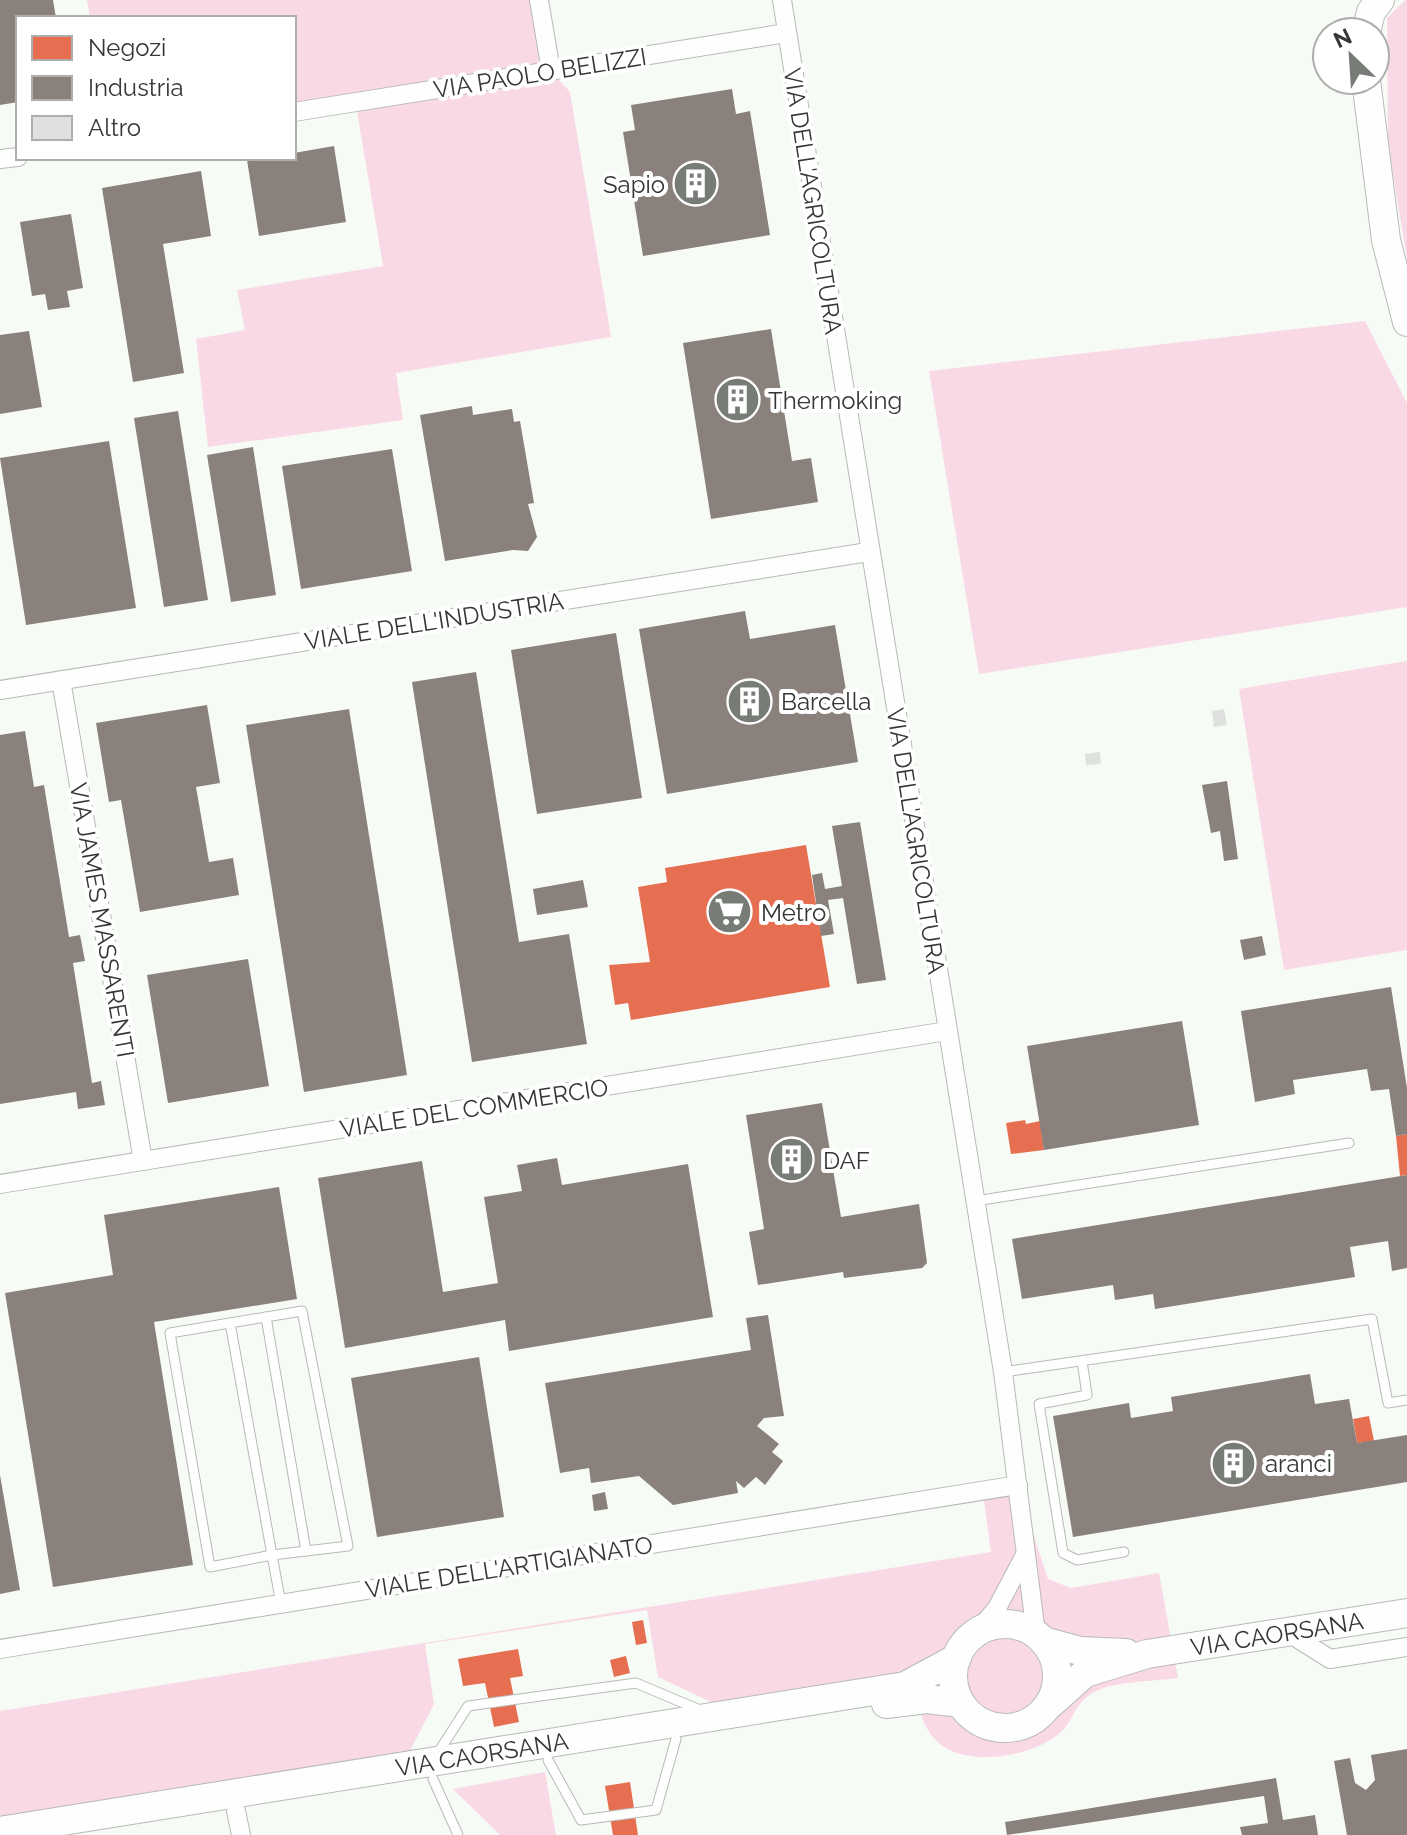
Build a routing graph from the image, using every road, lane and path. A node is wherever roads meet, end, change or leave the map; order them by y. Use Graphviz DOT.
graph roads {
  1 [pos="539,0"];
  2 [pos="782,0"];
  3 [pos="786,33"];
  4 [pos="551,71"];
  5 [pos="1368,96"];
  6 [pos="296,112"];
  7 [pos="1407,322"];
  8 [pos="868,552"];
  9 [pos="61,680"];
  10 [pos="0,690"];
  11 [pos="947,1031"];
  12 [pos="1349,1143"];
  13 [pos="143,1161"];
  14 [pos="0,1184"];
  15 [pos="975,1201"];
  16 [pos="266,1317"];
  17 [pos="230,1323"];
  18 [pos="1082,1361"];
  19 [pos="1003,1372"];
  20 [pos="1407,1400"];
  21 [pos="1018,1485"];
  22 [pos="306,1551"];
  23 [pos="1124,1552"];
  24 [pos="1025,1554"];
  25 [pos="272,1555"];
  26 [pos="281,1604"];
  27 [pos="1407,1613"];
  28 [pos="1287,1632"];
  29 [pos="976,1633"];
  30 [pos="1039,1637"];
  31 [pos="1407,1647"];
  32 [pos="0,1649"];
  33 [pos="1147,1654"];
  34 [pos="957,1658"];
  35 [pos="960,1703"];
  36 [pos="1048,1706"];
  37 [pos="714,1716"];
  38 [pos="676,1739"];
  39 [pos="548,1760"];
  40 [pos="433,1770"];
  41 [pos="239,1823"];
  42 [pos="0,1831"];
  43 [pos="80,1835"];
  44 [pos="458,1835"];
  1 -- 4 [label="street"];
  2 -- 3 [label="street, VIA DELL'AGRICOLTURA"];
  3 -- 4 [label="street, VIA PAOLO BELIZZI"];
  3 -- 8 [label="street, VIA DELL'AGRICOLTURA"];
  4 -- 6 [label="street, VIA PAOLO BELIZZI"];
  5 -- 7 [label="main road"];
  8 -- 9 [label="street, VIALE DELL'INDUSTRIA"];
  8 -- 11 [label="street, VIA DELL'AGRICOLTURA"];
  9 -- 10 [label="street, VIALE DELL'INDUSTRIA"];
  9 -- 13 [label="street, VIA JAMES MASSARENTI"];
  11 -- 13 [label="street, VIALE DEL COMMERCIO"];
  11 -- 15 [label="street, VIA DELL'AGRICOLTURA"];
  12 -- 15 [label="lane"];
  13 -- 14 [label="street, VIALE DEL COMMERCIO"];
  15 -- 19 [label="street, VIA DELL'AGRICOLTURA"];
  16 -- 17 [label="lane"];
  16 -- 22 [label="lane"];
  16 -- 22 [label="lane"];
  17 -- 25 [label="lane"];
  17 -- 25 [label="lane"];
  18 -- 19 [label="lane"];
  18 -- 20 [label="lane"];
  18 -- 23 [label="lane"];
  19 -- 21 [label="street, VIA DELL'AGRICOLTURA"];
  21 -- 24 [label="street, VIA DELL'AGRICOLTURA"];
  21 -- 26 [label="street, VIALE DELL'ARTIGIANATO"];
  22 -- 25 [label="lane"];
  24 -- 29 [label="street"];
  24 -- 30 [label="street, VIA DELL'AGRICOLTURA"];
  25 -- 26 [label="lane"];
  26 -- 32 [label="street, VIALE DELL'ARTIGIANATO"];
  27 -- 28 [label="main road, VIA CAORSANA"];
  28 -- 31 [label="street"];
  28 -- 33 [label="main road, VIA CAORSANA"];
  29 -- 30 [label="main road"];
  29 -- 34 [label="main road"];
  30 -- 33 [label="main road"];
  30 -- 36 [label="main road"];
  33 -- 36 [label="main road"];
  34 -- 35 [label="main road"];
  34 -- 37 [label="main road, VIA CAORSANA"];
  35 -- 36 [label="main road"];
  35 -- 38 [label="main road, VIA CAORSANA"];
  37 -- 40 [label="main road, VIA CAORSANA"];
  37 -- 40 [label="lane"];
  38 -- 39 [label="main road, VIA CAORSANA"];
  38 -- 39 [label="lane"];
  39 -- 40 [label="main road, VIA CAORSANA"];
  40 -- 41 [label="main road, VIA CAORSANA"];
  40 -- 42 [label="main road, VIA CAORSANA"];
  40 -- 44 [label="lane"];
  41 -- 43 [label="main road, VIA CAORSANA"];
}
